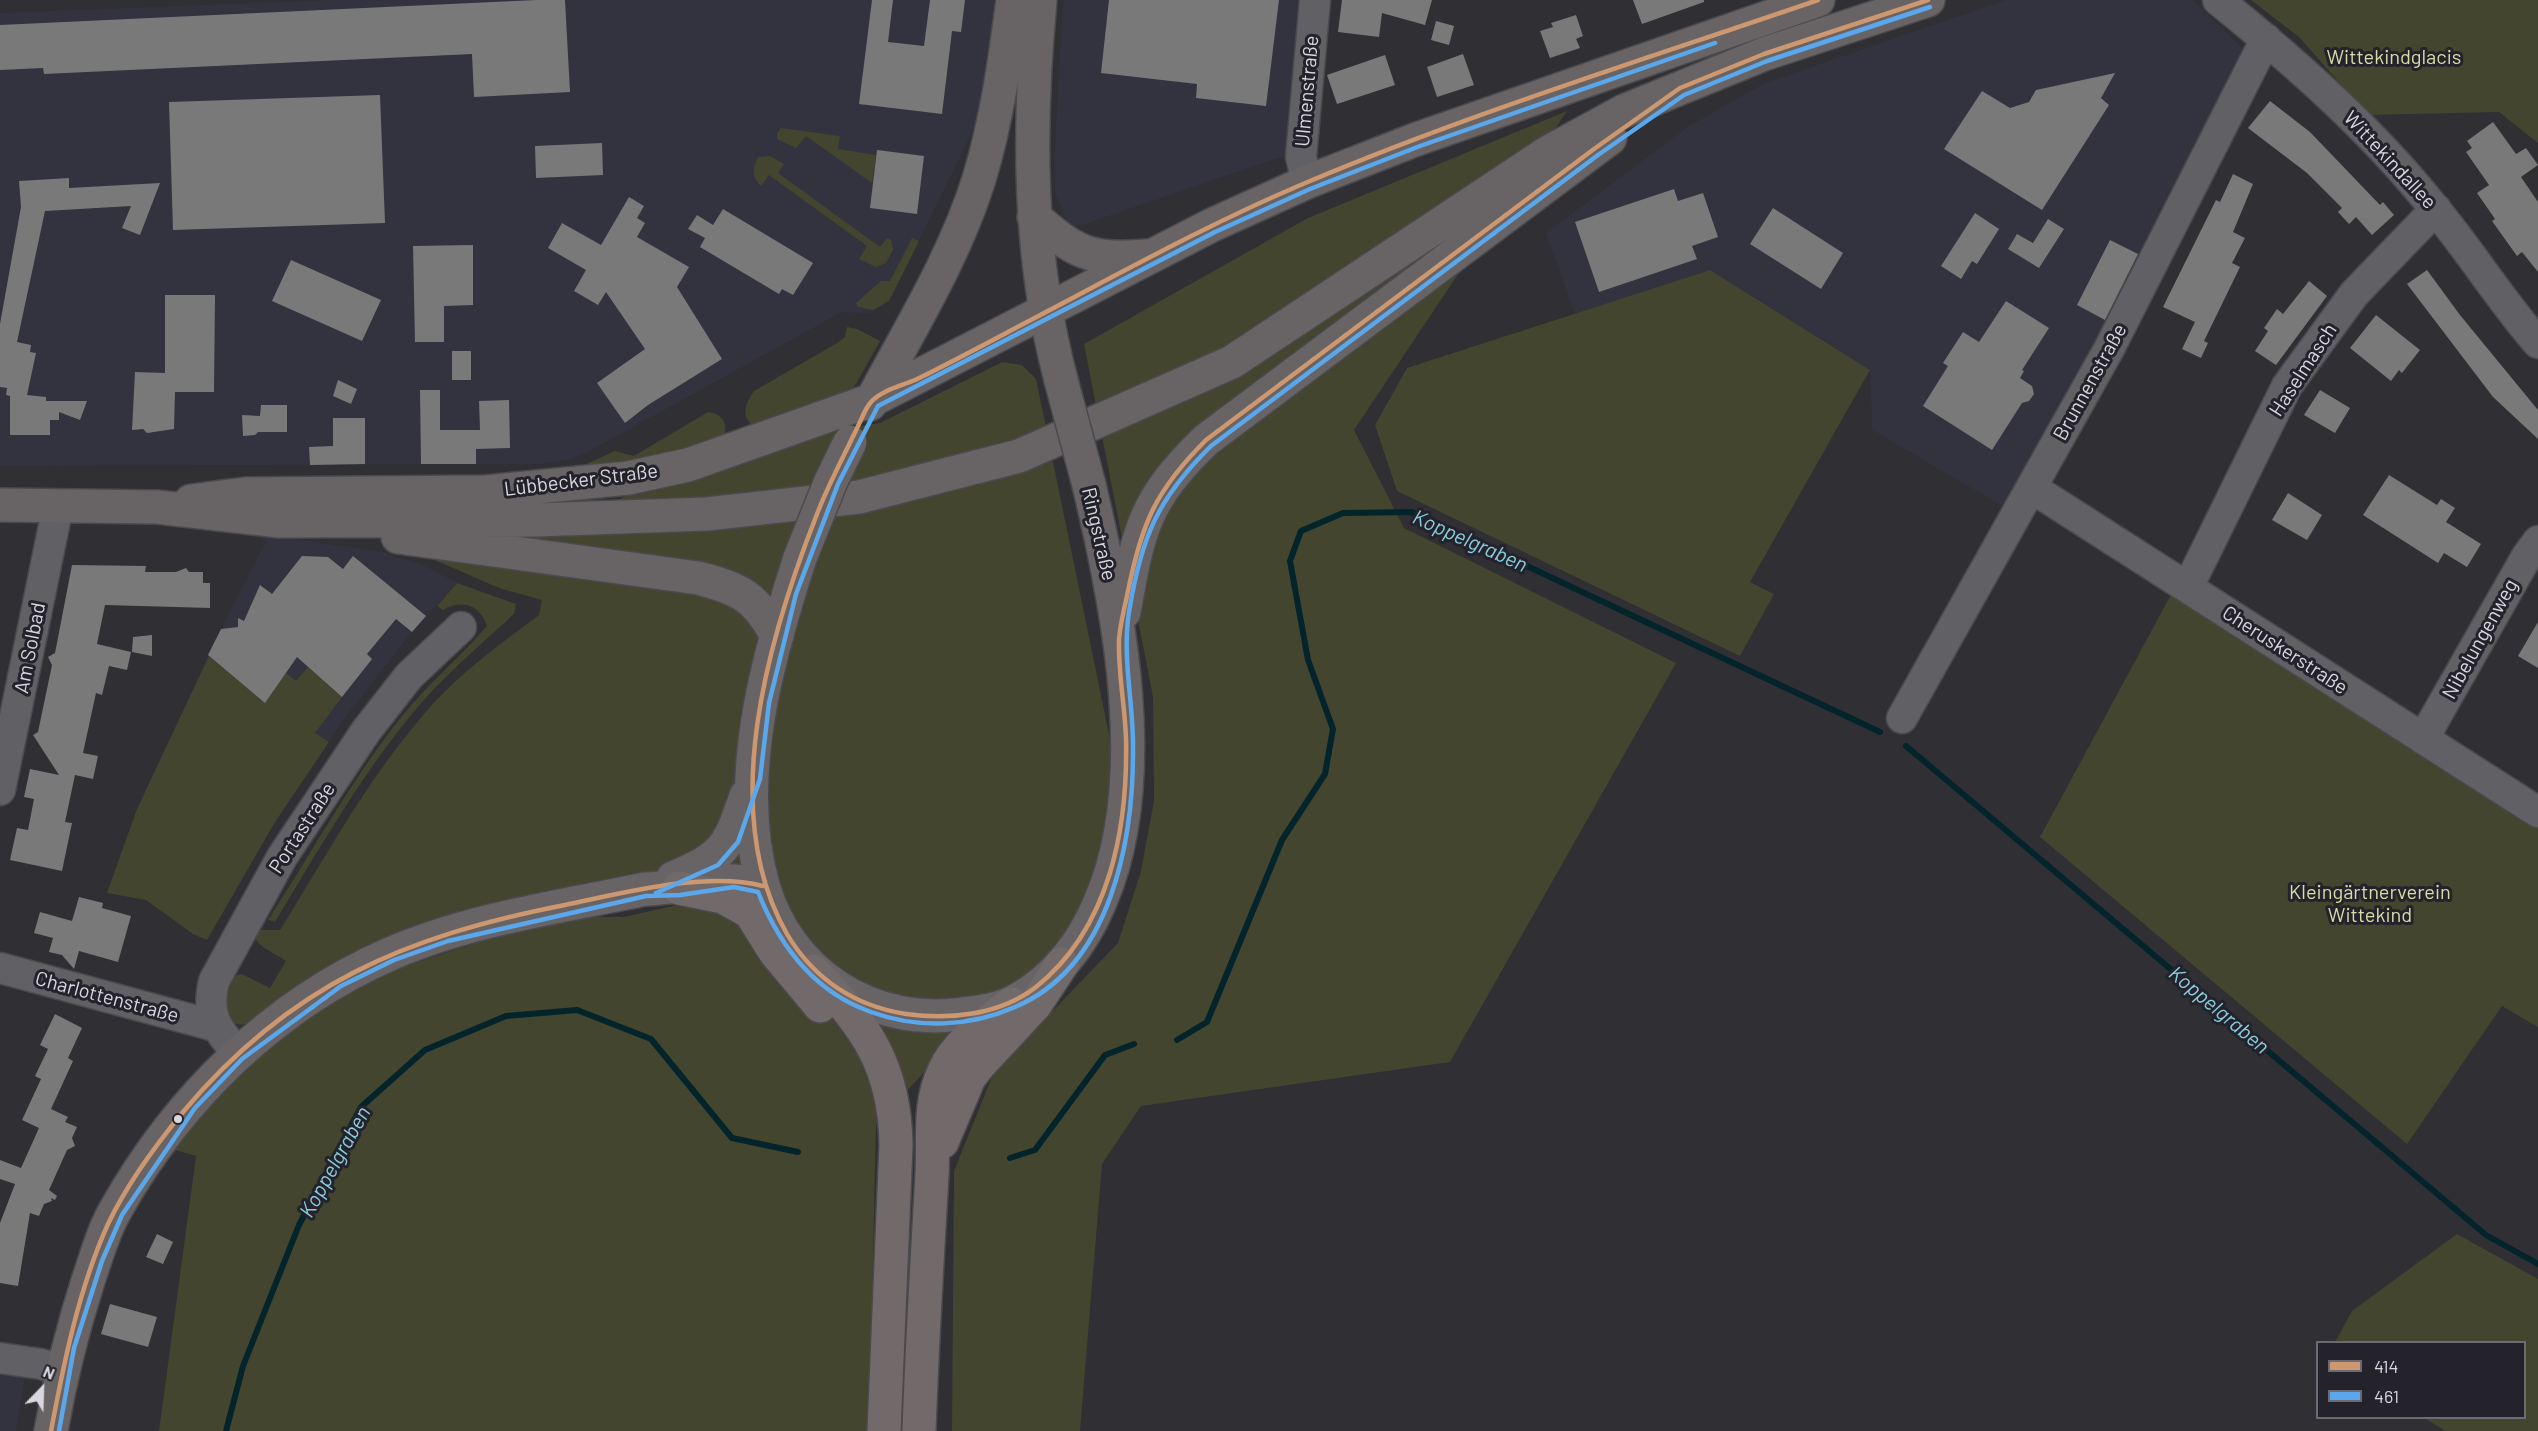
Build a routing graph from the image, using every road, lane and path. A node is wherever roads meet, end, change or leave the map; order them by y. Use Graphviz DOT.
graph roads {
  1 [pos="1012,0"];
  2 [pos="1040,0"];
  3 [pos="1315,0"];
  4 [pos="1818,0"];
  5 [pos="1928,0"];
  6 [pos="2218,0"];
  7 [pos="2266,39"];
  8 [pos="1680,88"];
  9 [pos="1307,182"];
  10 [pos="2436,209"];
  11 [pos="1034,217"];
  12 [pos="1151,256"];
  13 [pos="1046,312"];
  14 [pos="2538,343"];
  15 [pos="872,400"];
  16 [pos="2032,488"];
  17 [pos="0,505"];
  18 [pos="58,506"];
  19 [pos="157,507"];
  20 [pos="280,521"];
  21 [pos="2538,541"];
  22 [pos="2188,587"];
  23 [pos="461,627"];
  24 [pos="1120,649"];
  25 [pos="773,650"];
  26 [pos="1902,718"];
  27 [pos="2423,739"];
  28 [pos="753,777"];
  29 [pos="0,790"];
  30 [pos="2538,812"];
  31 [pos="763,886"];
  32 [pos="679,888"];
  33 [pos="645,889"];
  34 [pos="1062,964"];
  35 [pos="0,968"];
  36 [pos="813,971"];
  37 [pos="1011,1004"];
  38 [pos="215,1026"];
  39 [pos="237,1053"];
  40 [pos="891,1090"];
  41 [pos="932,1172"];
  42 [pos="0,1358"];
  43 [pos="61,1370"];
  44 [pos="51,1431"];
  45 [pos="884,1431"];
  46 [pos="919,1431"];
  1 -- 15 [label="main road"];
  2 -- 11 [label="main road, Ringstraße"];
  3 -- 9 [label="street, Ulmenstraße"];
  4 -- 9 [label="main road"];
  5 -- 8 [label="main road"];
  6 -- 7 [label="street, Wittekindallee"];
  7 -- 10 [label="street, Wittekindallee"];
  7 -- 16 [label="street, Brunnenstraße"];
  8 -- 20 [label="main road"];
  8 -- 24 [label="main road"];
  9 -- 12 [label="main road"];
  10 -- 14 [label="street, Wittekindallee"];
  10 -- 22 [label="street, Haselmasch"];
  11 -- 12 [label="main road"];
  11 -- 13 [label="main road, Ringstraße"];
  12 -- 13 [label="main road"];
  13 -- 15 [label="main road, Lübbecker Straße"];
  13 -- 24 [label="main road, Ringstraße, bridge"];
  15 -- 19 [label="main road, Lübbecker Straße"];
  15 -- 25 [label="main road, bridge"];
  16 -- 22 [label="street, Cheruskerstraße"];
  16 -- 26 [label="street, Brunnenstraße"];
  17 -- 18 [label="main road, Lübbecker Straße"];
  18 -- 19 [label="main road, Lübbecker Straße"];
  18 -- 29 [label="street, Am Solbad"];
  19 -- 20 [label="main road, Lübbecker Straße"];
  20 -- 25 [label="main road"];
  21 -- 27 [label="street, Nibelungenweg"];
  22 -- 27 [label="street, Cheruskerstraße"];
  23 -- 38 [label="street, Portastraße"];
  24 -- 34 [label="main road, Ringstraße"];
  25 -- 28 [label="main road"];
  27 -- 30 [label="street, Cheruskerstraße"];
  28 -- 31 [label="main road"];
  28 -- 33 [label="main road"];
  31 -- 32 [label="main road"];
  31 -- 36 [label="main road"];
  32 -- 33 [label="main road"];
  32 -- 40 [label="highway"];
  33 -- 39 [label="main road"];
  34 -- 37 [label="main road, Ringstraße"];
  34 -- 41 [label="highway"];
  35 -- 38 [label="street, Charlottenstraße"];
  36 -- 37 [label="main road, Ringstraße"];
  36 -- 40 [label="highway"];
  37 -- 41 [label="highway"];
  38 -- 39 [label="street, Portastraße"];
  39 -- 43 [label="main road"];
  40 -- 45 [label="highway"];
  41 -- 46 [label="highway"];
  42 -- 43 [label="street"];
  43 -- 44 [label="main road"];
}
